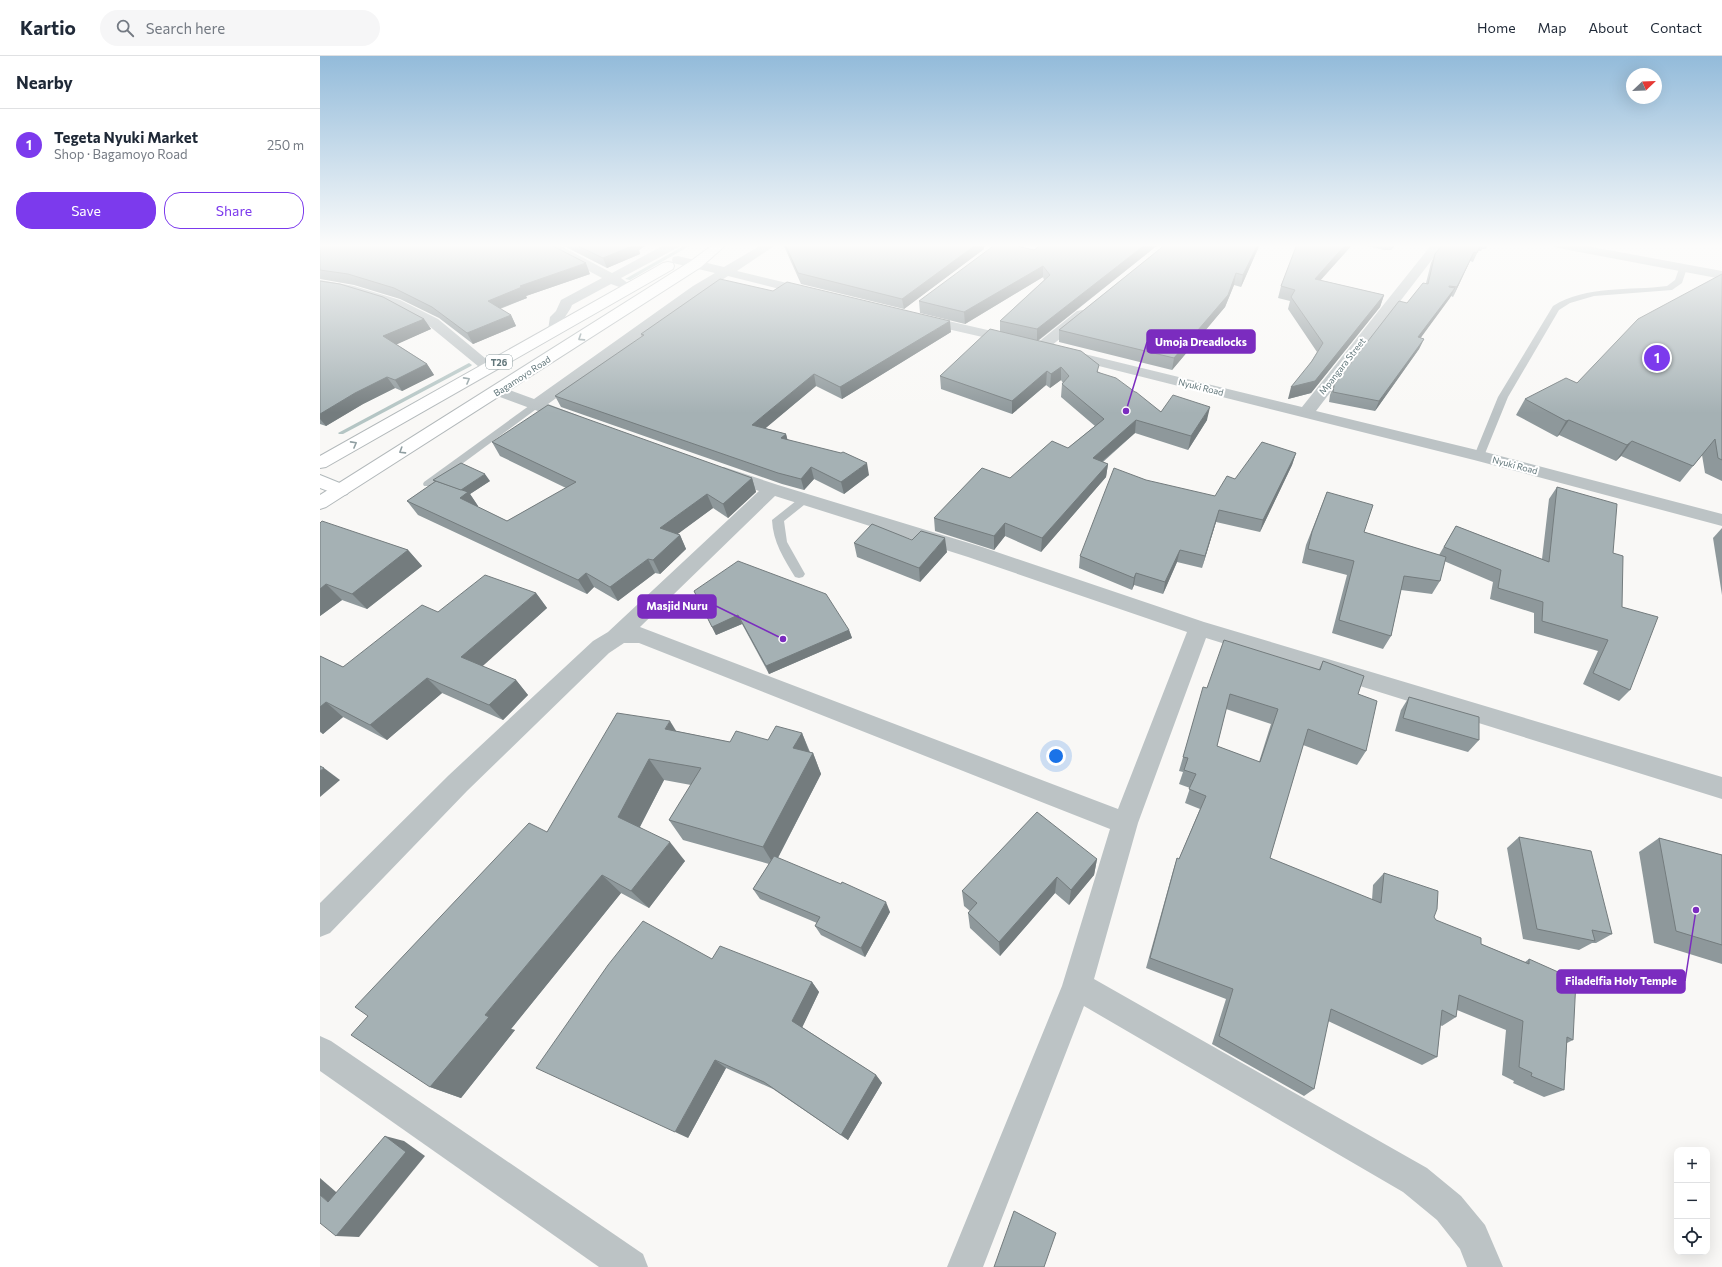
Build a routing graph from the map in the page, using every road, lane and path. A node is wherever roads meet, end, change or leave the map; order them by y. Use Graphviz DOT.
graph roads {
  1 [pos="387,301"];
  2 [pos="571,301"];
  3 [pos="607,301"];
  4 [pos="639,301"];
  5 [pos="683,301"];
  6 [pos="1394,301"];
  7 [pos="1569,301"];
  8 [pos="1090,308"];
  9 [pos="913,311"];
  10 [pos="555,330"];
  11 [pos="1041,347"];
  12 [pos="489,368"];
  13 [pos="498,391"];
  14 [pos="536,405"];
  15 [pos="1306,413"];
  16 [pos="587,424"];
  17 [pos="1479,456"];
  18 [pos="320,463"];
  19 [pos="705,465"];
  20 [pos="320,481"];
  21 [pos="428,484"];
  22 [pos="772,489"];
  23 [pos="341,490"];
  24 [pos="805,499"];
  25 [pos="320,503"];
  26 [pos="1722,520"];
  27 [pos="799,574"];
  28 [pos="1199,628"];
  29 [pos="616,637"];
  30 [pos="1722,788"];
  31 [pos="1125,823"];
  32 [pos="320,923"];
  33 [pos="1077,986"];
  34 [pos="320,1052"];
  35 [pos="630,1267"];
  36 [pos="964,1267"];
  37 [pos="1485,1267"];
  1 -- 12 [label="street"];
  2 -- 10 [label="street"];
  3 -- 10 [label="main road, T26"];
  4 -- 13 [label="main road, Bagamoyo Road / T26, one-way"];
  5 -- 14 [label="street"];
  6 -- 15 [label="street, Mpangara Street"];
  7 -- 17 [label="lane"];
  8 -- 11 [label="street"];
  9 -- 11 [label="street, Nyuki Road"];
  10 -- 12 [label="main road, T26"];
  11 -- 15 [label="street, Nyuki Road"];
  18 -- 12 [label="main road, T26, one-way"];
  13 -- 14 [label="street"];
  13 -- 23 [label="main road, Bagamoyo Road / T26, one-way"];
  14 -- 16 [label="street"];
  14 -- 21 [label="lane"];
  15 -- 17 [label="street, Nyuki Road"];
  17 -- 26 [label="street, Nyuki Road"];
  19 -- 22 [label="street"];
  20 -- 23 [label="main road"];
  22 -- 24 [label="street"];
  22 -- 29 [label="street"];
  23 -- 25 [label="main road, Bagamoyo Road / T26"];
  24 -- 27 [label="lane"];
  24 -- 28 [label="street"];
  28 -- 30 [label="street"];
  28 -- 31 [label="street"];
  29 -- 31 [label="street"];
  29 -- 32 [label="street"];
  31 -- 33 [label="street"];
  33 -- 36 [label="street"];
  33 -- 37 [label="street"];
  34 -- 35 [label="street"];
}
